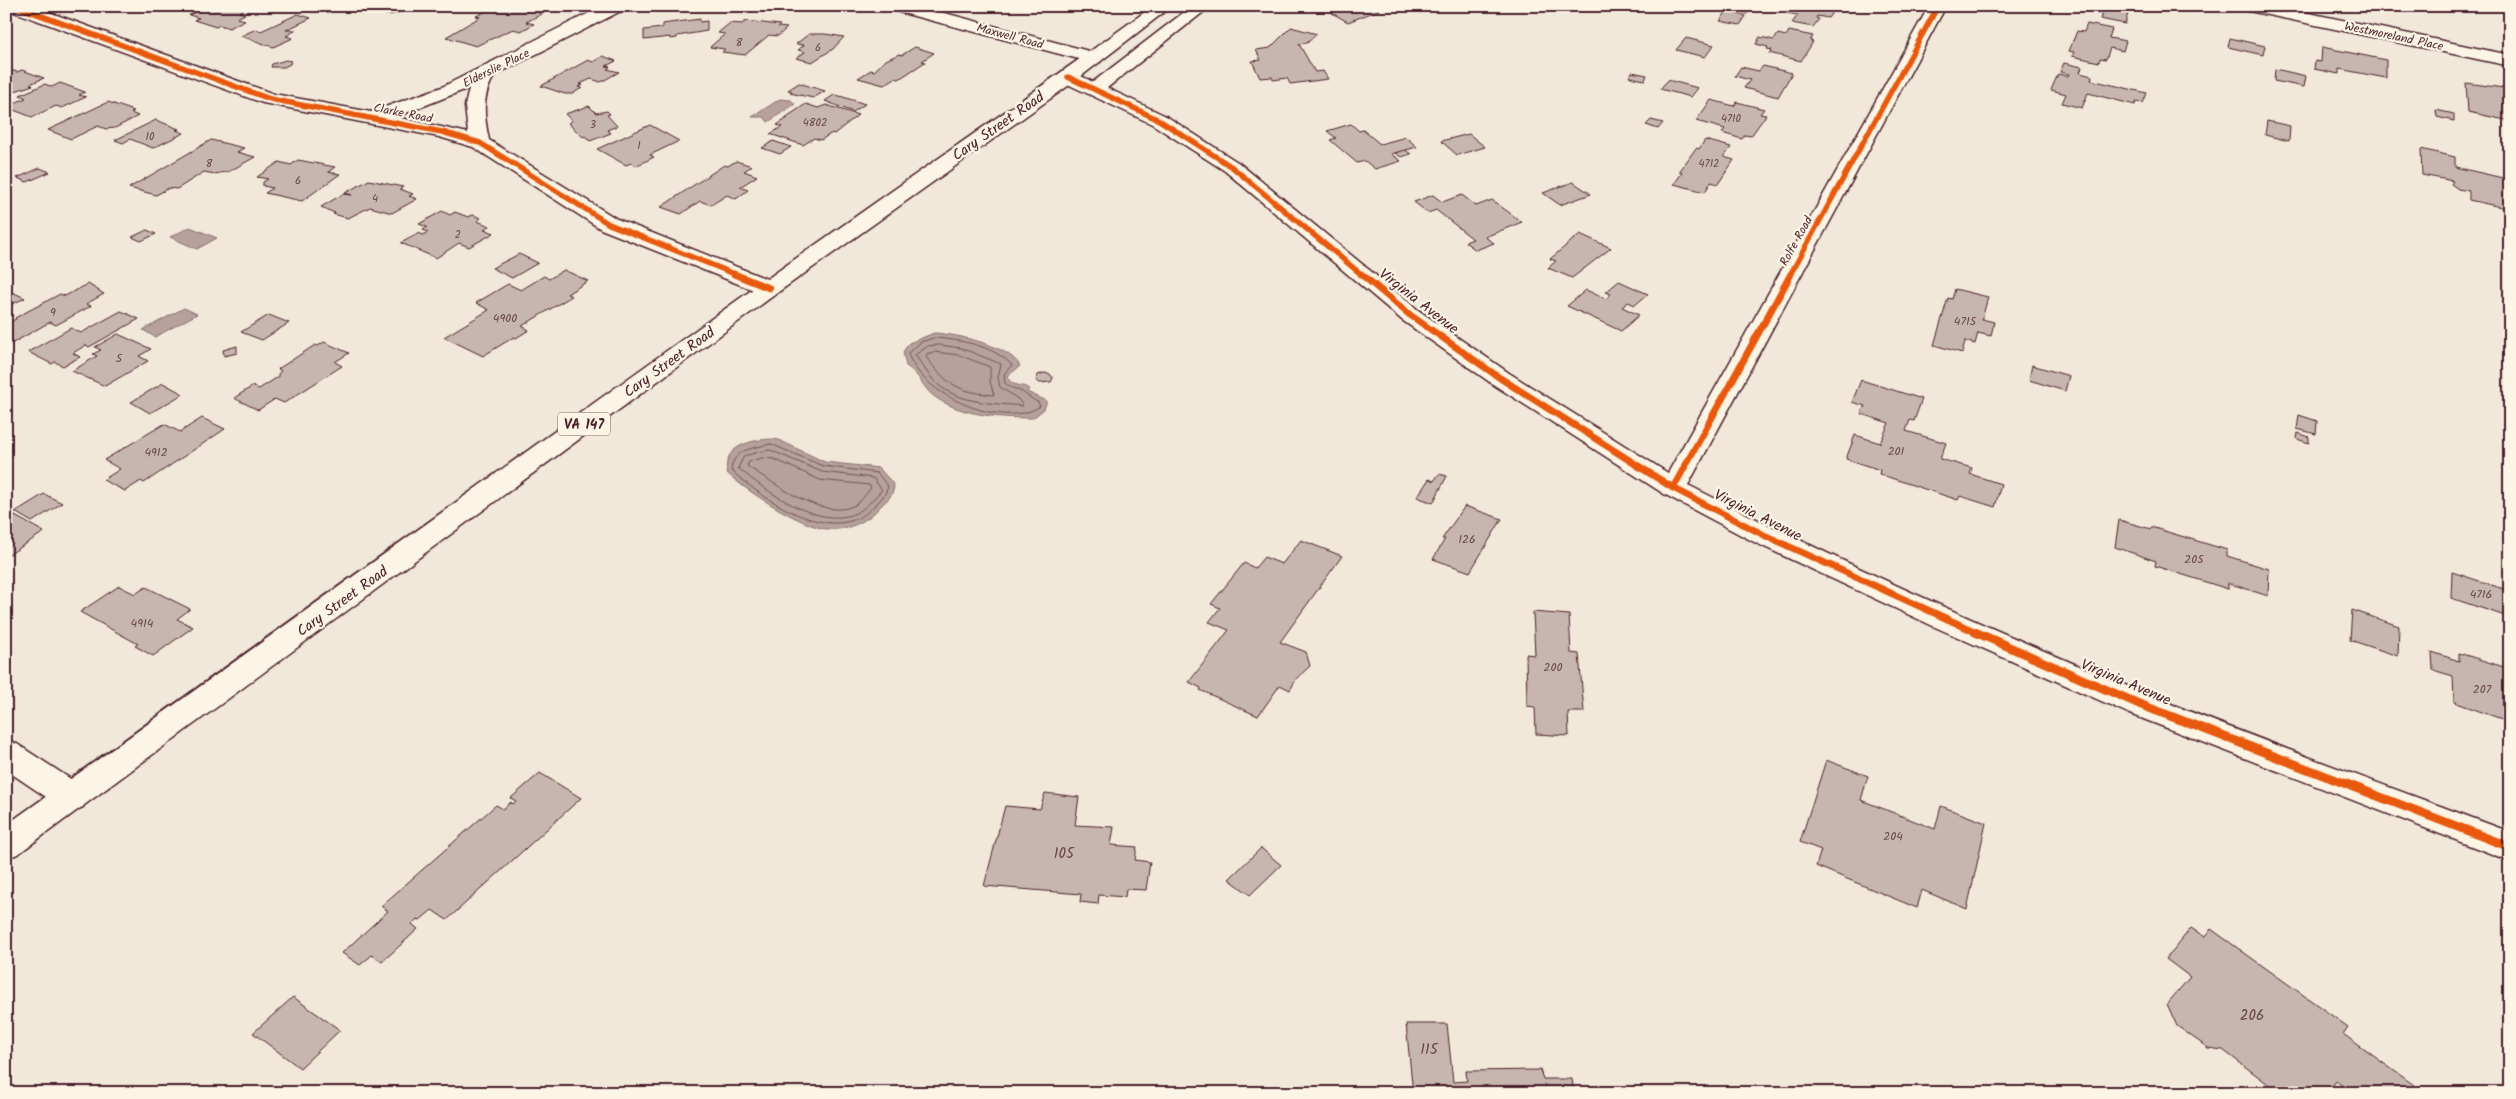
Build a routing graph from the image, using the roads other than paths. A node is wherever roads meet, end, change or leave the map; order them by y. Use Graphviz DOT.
graph roads {
  1 [pos="15,6"];
  2 [pos="617,6"];
  3 [pos="897,6"];
  4 [pos="1164,6"];
  5 [pos="1203,6"];
  6 [pos="1938,6"];
  7 [pos="2249,6"];
  8 [pos="2312,6"];
  9 [pos="2510,46"];
  10 [pos="1094,58"];
  11 [pos="2510,60"];
  12 [pos="488,72"];
  13 [pos="1068,77"];
  14 [pos="1095,89"];
  15 [pos="370,118"];
  16 [pos="480,143"];
  17 [pos="769,288"];
  18 [pos="1673,488"];
  19 [pos="6,753"];
  20 [pos="72,797"];
  21 [pos="6,844"];
  22 [pos="2510,848"];
  1 -- 15 [label="street, Clarke Road"];
  2 -- 12 [label="street, Elderslie Place"];
  3 -- 10 [label="street, Maxwell Road"];
  4 -- 10 [label="street, Cary Street Road / VA 147"];
  5 -- 14 [label="street"];
  6 -- 18 [label="street, Rolfe Road"];
  7 -- 11 [label="street, Westmoreland Place"];
  8 -- 9 [label="street"];
  10 -- 13 [label="street, Cary Street Road / VA 147"];
  12 -- 15 [label="street, Elderslie Place"];
  12 -- 16 [label="street"];
  13 -- 14 [label="street, Virginia Avenue"];
  13 -- 17 [label="street, Cary Street Road / VA 147"];
  14 -- 18 [label="street, Virginia Avenue"];
  15 -- 16 [label="street, Clarke Road"];
  16 -- 17 [label="street, Clarke Road"];
  17 -- 20 [label="street, Cary Street Road / VA 147"];
  18 -- 22 [label="street, Virginia Avenue"];
  19 -- 20 [label="street"];
  20 -- 21 [label="street, Cary Street Road / VA 147"];
}
